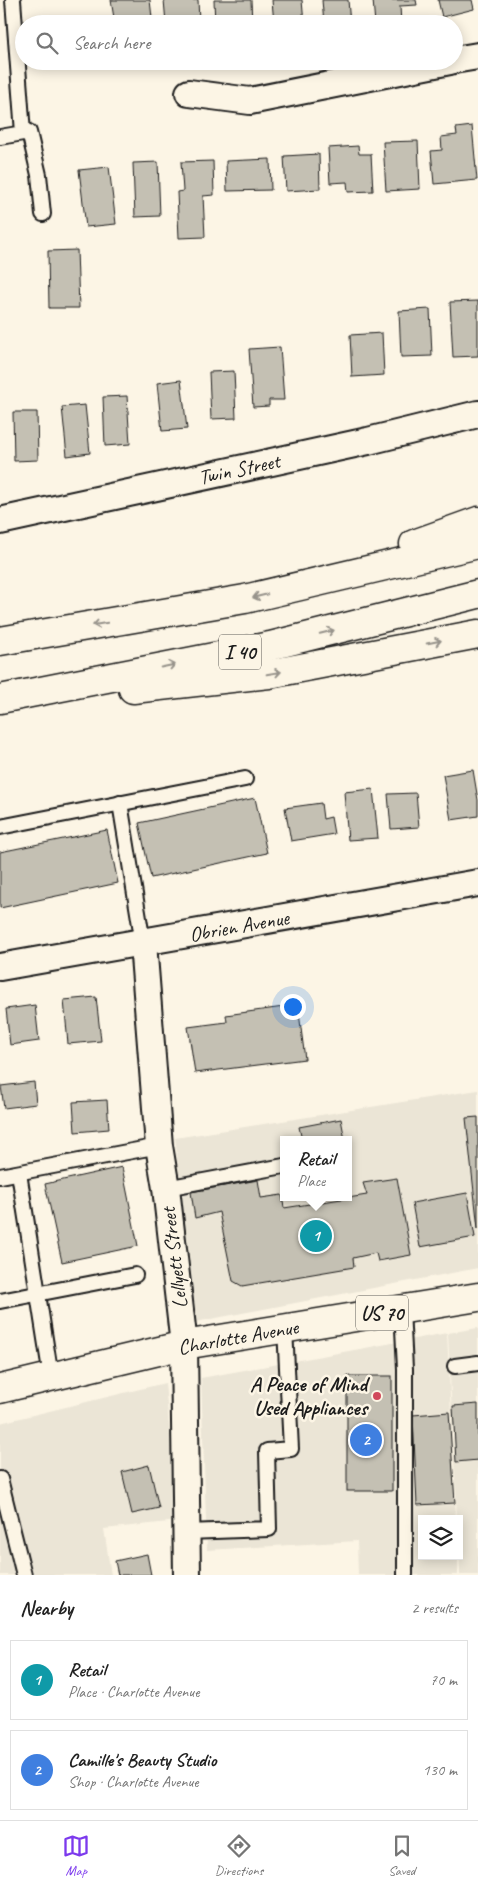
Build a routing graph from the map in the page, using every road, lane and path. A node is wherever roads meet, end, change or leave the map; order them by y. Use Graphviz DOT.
graph roads {
  1 [pos="13,0"];
  2 [pos="15,27"];
  3 [pos="478,56"];
  4 [pos="463,58"];
  5 [pos="18,70"];
  6 [pos="405,70"];
  7 [pos="189,93"];
  8 [pos="23,133"];
  9 [pos="0,137"];
  10 [pos="43,214"];
  11 [pos="478,414"];
  12 [pos="0,521"];
  13 [pos="478,521"];
  14 [pos="478,544"];
  15 [pos="298,587"];
  16 [pos="478,594"];
  17 [pos="478,634"];
  18 [pos="0,641"];
  19 [pos="0,699"];
  20 [pos="0,704"];
  21 [pos="245,779"];
  22 [pos="120,803"];
  23 [pos="0,827"];
  24 [pos="478,883"];
  25 [pos="144,943"];
  26 [pos="0,967"];
  27 [pos="159,1146"];
  28 [pos="280,1167"];
  29 [pos="19,1173"];
  30 [pos="0,1176"];
  31 [pos="166,1188"];
  32 [pos="135,1275"];
  33 [pos="38,1293"];
  34 [pos="478,1297"];
  35 [pos="0,1300"];
  36 [pos="402,1310"];
  37 [pos="285,1328"];
  38 [pos="184,1344"];
  39 [pos="478,1363"];
  40 [pos="454,1366"];
  41 [pos="51,1377"];
  42 [pos="0,1389"];
  43 [pos="0,1479"];
  44 [pos="187,1532"];
  45 [pos="24,1575"];
  46 [pos="187,1575"];
  47 [pos="405,1575"];
  1 -- 2 [label="lane"];
  3 -- 4 [label="street"];
  5 -- 8 [label="lane"];
  6 -- 7 [label="street"];
  8 -- 9 [label="lane"];
  8 -- 10 [label="lane"];
  11 -- 12 [label="street, Twin Street"];
  13 -- 15 [label="main road"];
  14 -- 15 [label="main road, I 40"];
  15 -- 18 [label="main road, I 40, one-way"];
  19 -- 16 [label="main road, I 40, one-way"];
  20 -- 17 [label="main road, one-way"];
  21 -- 22 [label="lane"];
  22 -- 23 [label="lane"];
  22 -- 25 [label="lane"];
  24 -- 25 [label="street, Obrien Avenue"];
  25 -- 26 [label="street, Obrien Avenue"];
  25 -- 27 [label="street, Lellyett Street"];
  27 -- 29 [label="lane"];
  27 -- 31 [label="street, Lellyett Street"];
  28 -- 31 [label="lane"];
  29 -- 30 [label="lane"];
  29 -- 33 [label="lane"];
  31 -- 38 [label="street, Lellyett Street"];
  32 -- 33 [label="lane"];
  33 -- 35 [label="lane"];
  33 -- 41 [label="lane"];
  34 -- 36 [label="main road, Charlotte Avenue / US 70"];
  36 -- 37 [label="main road, Charlotte Avenue / US 70"];
  36 -- 47 [label="lane"];
  37 -- 38 [label="main road, Charlotte Avenue / US 70"];
  37 -- 44 [label="lane"];
  38 -- 41 [label="main road, Charlotte Avenue / US 70"];
  38 -- 44 [label="street, Lellyett Street"];
  39 -- 40 [label="lane"];
  41 -- 42 [label="main road, Charlotte Avenue / US 70"];
  43 -- 45 [label="lane"];
  44 -- 46 [label="street, Lellyett Street"];
}
